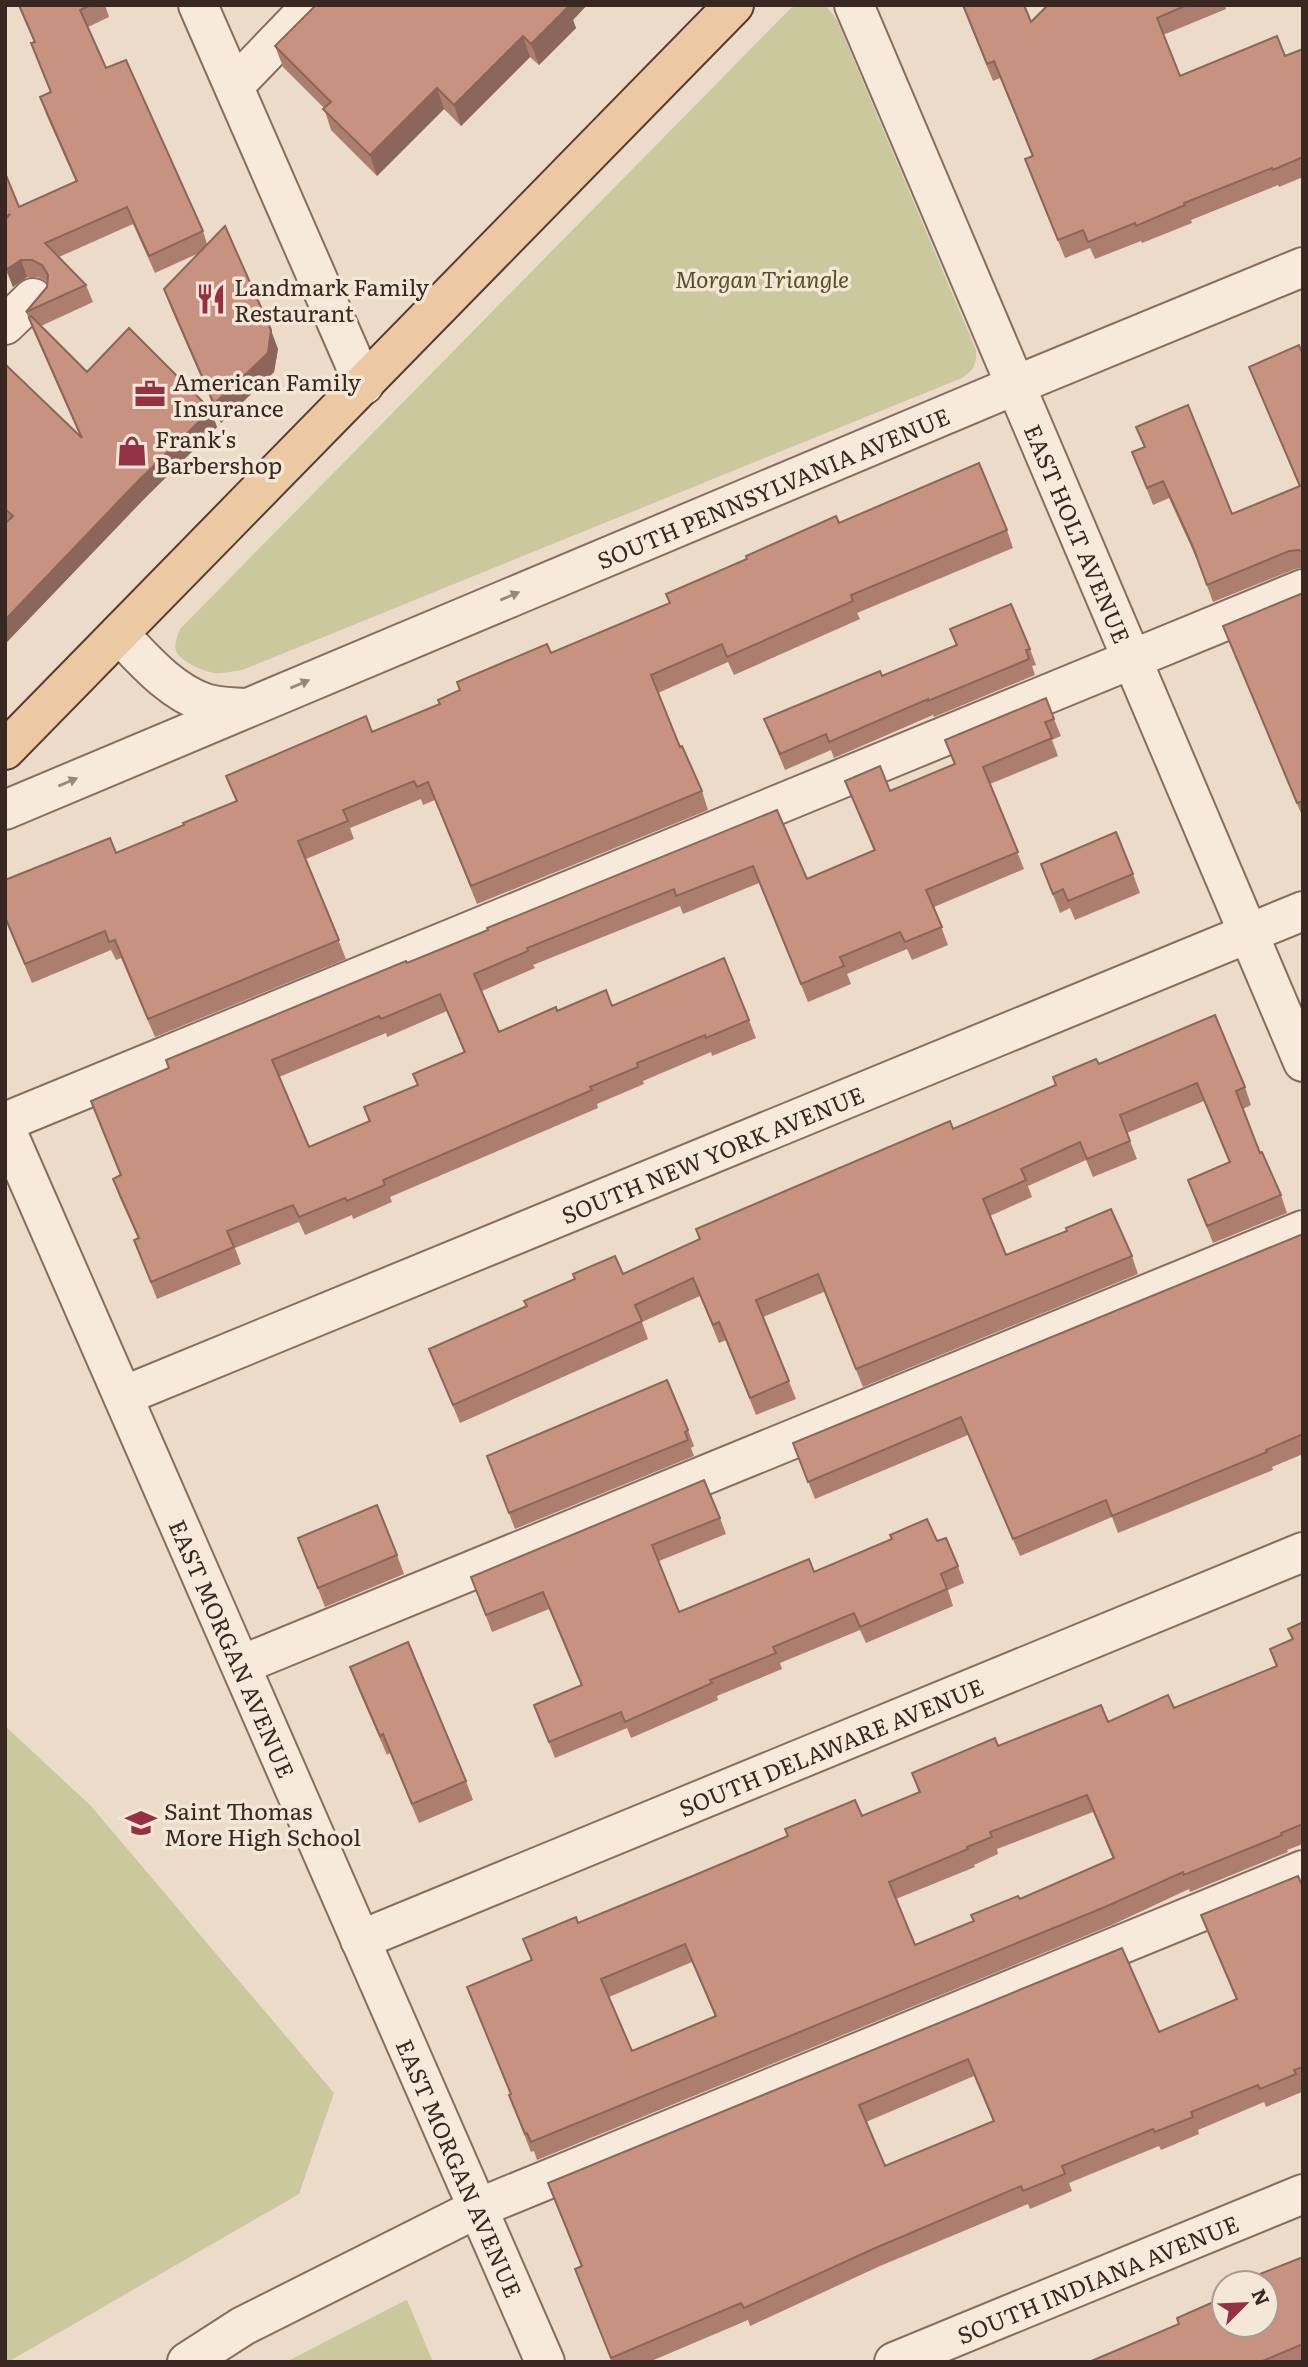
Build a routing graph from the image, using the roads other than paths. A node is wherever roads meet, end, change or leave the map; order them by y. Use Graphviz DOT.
graph roads {
  1 [pos="198,5"];
  2 [pos="312,5"];
  3 [pos="734,5"];
  4 [pos="854,5"];
  5 [pos="234,86"];
  6 [pos="1303,267"];
  7 [pos="33,298"];
  8 [pos="5,325"];
  9 [pos="365,385"];
  10 [pos="1016,385"];
  11 [pos="1303,589"];
  12 [pos="119,634"];
  13 [pos="1131,659"];
  14 [pos="244,708"];
  15 [pos="5,750"];
  16 [pos="5,810"];
  17 [pos="1303,911"];
  18 [pos="1248,933"];
  19 [pos="1303,1062"];
  20 [pos="5,1124"];
  21 [pos="1303,1230"];
  22 [pos="123,1396"];
  23 [pos="1303,1552"];
  24 [pos="241,1665"];
  25 [pos="1303,1870"];
  26 [pos="360,1940"];
  27 [pos="1303,2194"];
  28 [pos="478,2208"];
  29 [pos="187,2362"];
  30 [pos="545,2362"];
  31 [pos="894,2362"];
  1 -- 5 [label="street"];
  2 -- 5 [label="street"];
  3 -- 9 [label="main road"];
  4 -- 10 [label="street, EAST HOLT AVENUE"];
  5 -- 9 [label="street"];
  6 -- 10 [label="street, SOUTH PENNSYLVANIA AVENUE"];
  7 -- 8 [label="street"];
  9 -- 12 [label="main road"];
  10 -- 13 [label="street, EAST HOLT AVENUE"];
  14 -- 10 [label="street, SOUTH PENNSYLVANIA AVENUE, one-way"];
  11 -- 13 [label="street"];
  12 -- 14 [label="street, SOUTH PENNSYLVANIA AVENUE"];
  12 -- 15 [label="main road"];
  13 -- 18 [label="street, EAST HOLT AVENUE"];
  13 -- 20 [label="street"];
  16 -- 14 [label="street, SOUTH PENNSYLVANIA AVENUE, one-way"];
  17 -- 18 [label="street, SOUTH NEW YORK AVENUE"];
  18 -- 19 [label="street, EAST HOLT AVENUE"];
  18 -- 22 [label="street, SOUTH NEW YORK AVENUE"];
  20 -- 22 [label="street, EAST MORGAN AVENUE"];
  21 -- 24 [label="street"];
  22 -- 24 [label="street, EAST MORGAN AVENUE"];
  23 -- 26 [label="street, SOUTH DELAWARE AVENUE"];
  24 -- 26 [label="street, EAST MORGAN AVENUE"];
  25 -- 28 [label="street"];
  26 -- 28 [label="street, EAST MORGAN AVENUE"];
  27 -- 31 [label="street, SOUTH INDIANA AVENUE"];
  28 -- 29 [label="street"];
  28 -- 30 [label="street, EAST MORGAN AVENUE"];
}
